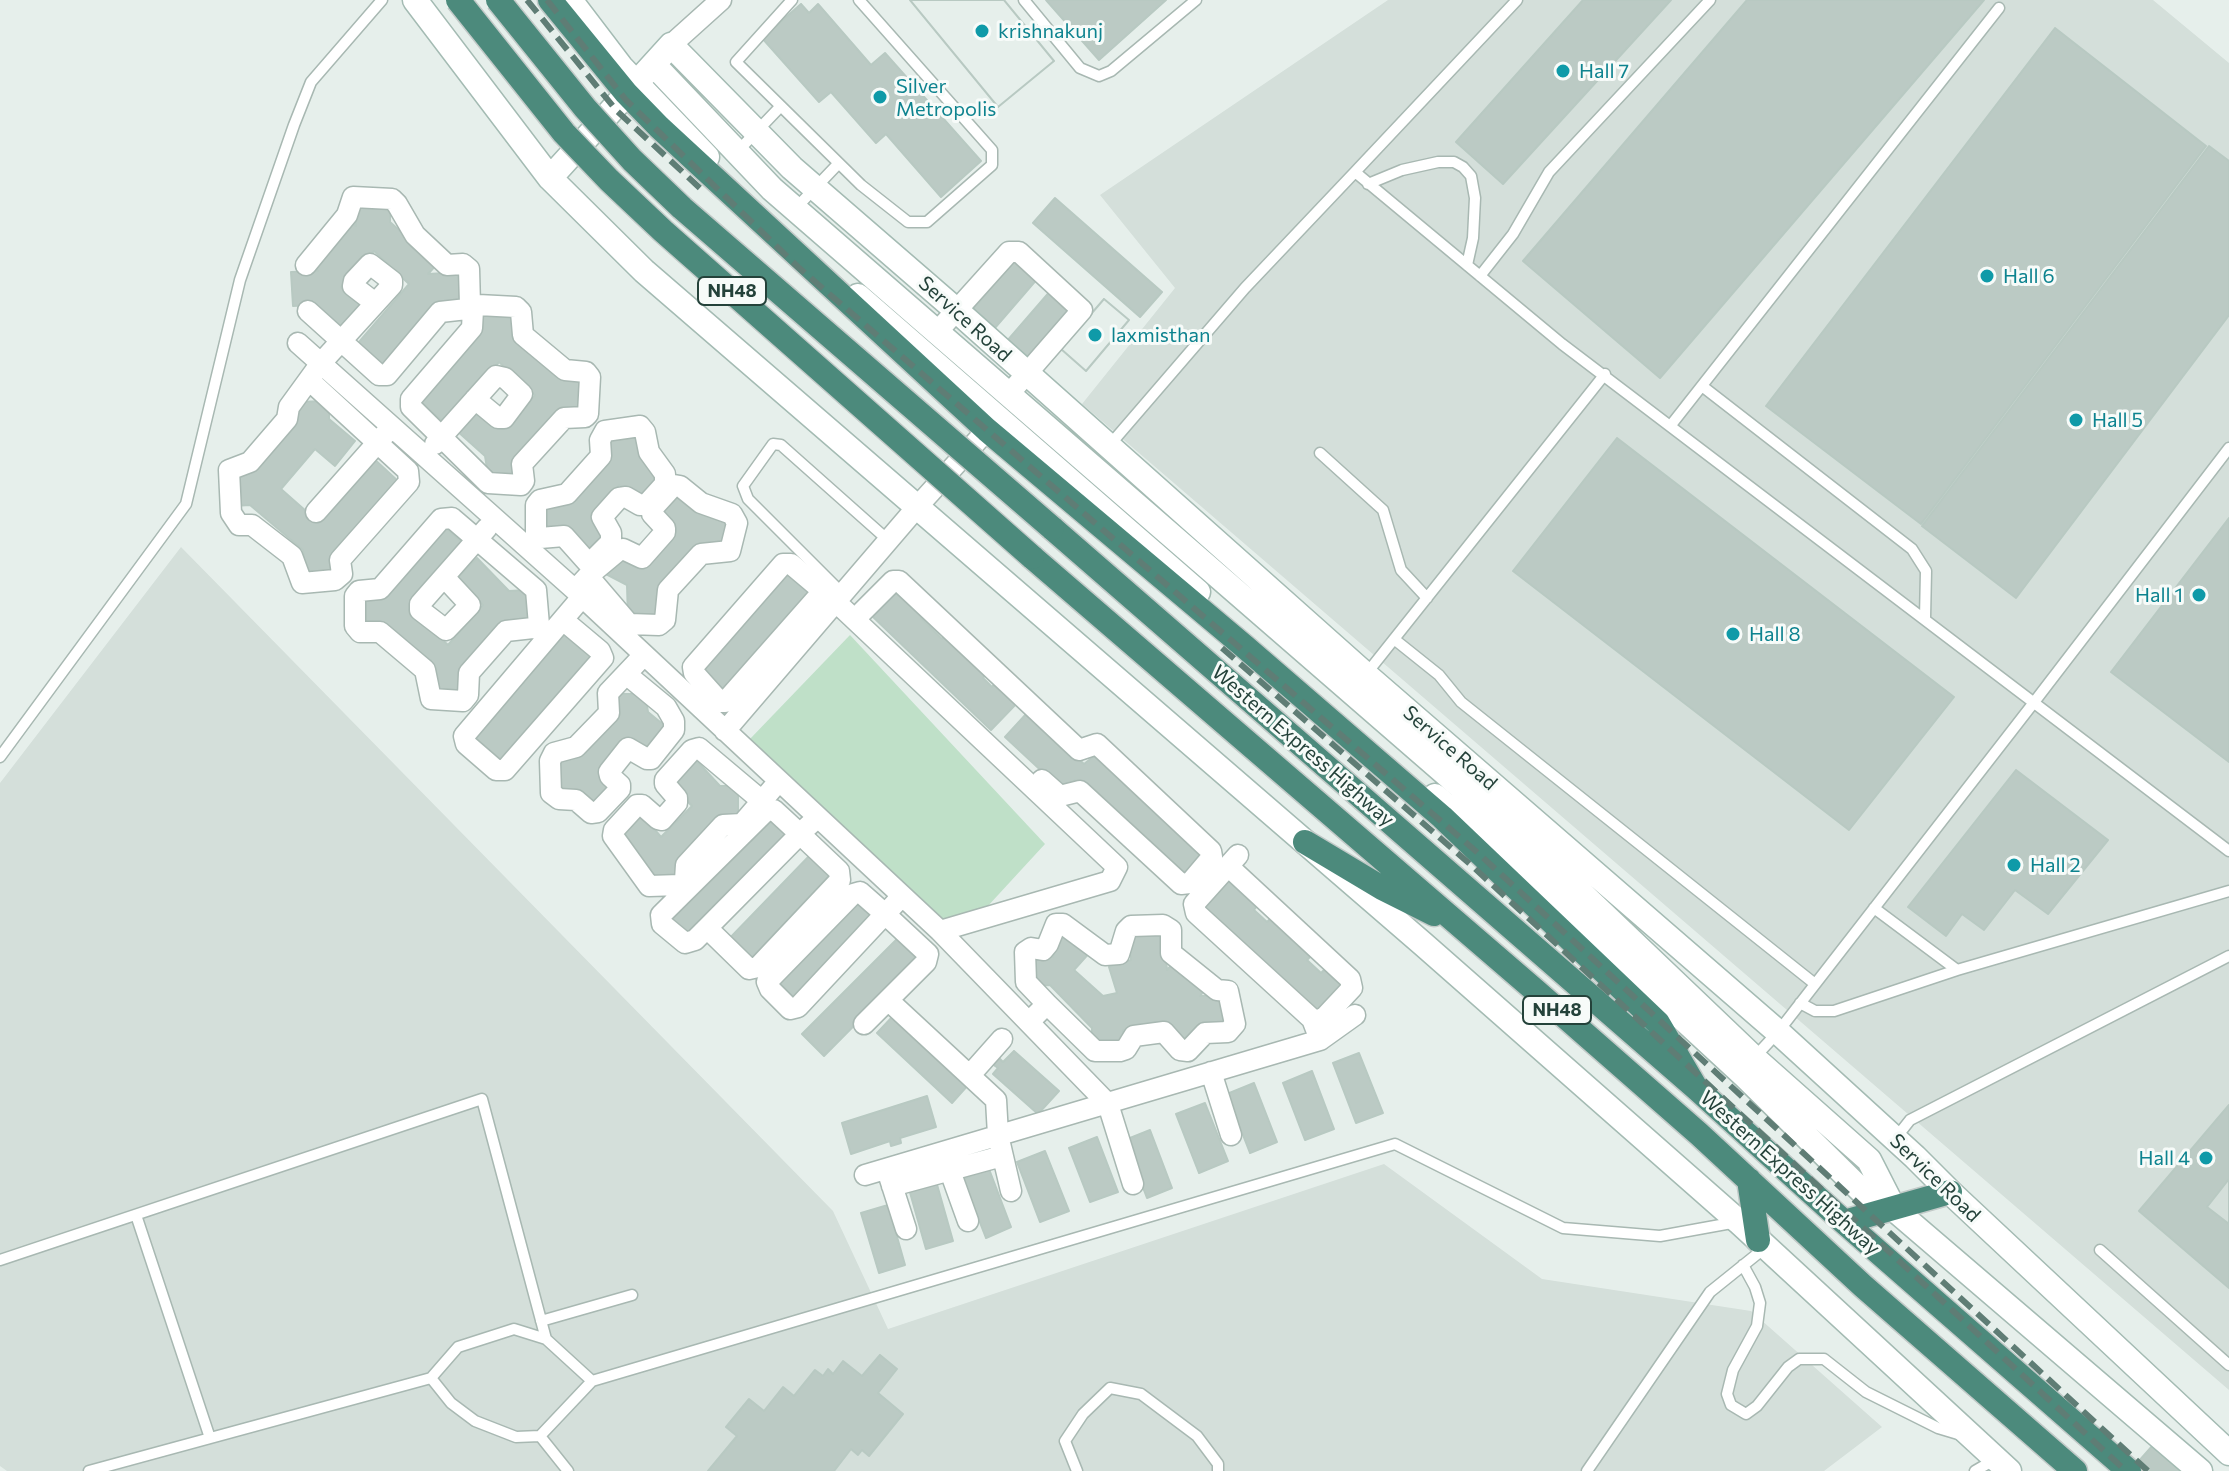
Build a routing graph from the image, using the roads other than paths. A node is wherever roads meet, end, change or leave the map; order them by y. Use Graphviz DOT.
graph roads {
  1 [pos="382,0"];
  2 [pos="415,0"];
  3 [pos="458,0"];
  4 [pos="498,0"];
  5 [pos="550,0"];
  6 [pos="570,0"];
  7 [pos="721,0"];
  8 [pos="792,0"];
  9 [pos="859,0"];
  10 [pos="1024,0"];
  11 [pos="1196,0"];
  12 [pos="1517,0"];
  13 [pos="1710,0"];
  14 [pos="1999,8"];
  15 [pos="671,45"];
  16 [pos="654,65"];
  17 [pos="631,88"];
  18 [pos="780,107"];
  19 [pos="755,132"];
  20 [pos="737,152"];
  21 [pos="838,164"];
  22 [pos="1355,172"];
  23 [pos="550,178"];
  24 [pos="1368,184"];
  25 [pos="815,188"];
  26 [pos="795,209"];
  27 [pos="306,265"];
  28 [pos="1467,265"];
  29 [pos="1480,276"];
  30 [pos="375,303"];
  31 [pos="959,307"];
  32 [pos="308,311"];
  33 [pos="937,332"];
  34 [pos="341,341"];
  35 [pos="298,343"];
  36 [pos="1030,371"];
  37 [pos="315,372"];
  38 [pos="1605,374"];
  39 [pos="1702,386"];
  40 [pos="1009,394"];
  41 [pos="475,399"];
  42 [pos="1078,420"];
  43 [pos="1671,425"];
  44 [pos="987,430"];
  45 [pos="384,434"];
  46 [pos="441,436"];
  47 [pos="1062,440"];
  48 [pos="1108,447"];
  49 [pos="2229,448"];
  50 [pos="1320,453"];
  51 [pos="424,456"];
  52 [pos="917,507"];
  53 [pos="316,512"];
  54 [pos="495,519"];
  55 [pos="478,538"];
  56 [pos="889,541"];
  57 [pos="444,577"];
  58 [pos="580,583"];
  59 [pos="834,596"];
  60 [pos="1427,598"];
  61 [pos="862,612"];
  62 [pos="1925,618"];
  63 [pos="563,620"];
  64 [pos="1293,625"];
  65 [pos="1394,639"];
  66 [pos="644,655"];
  67 [pos="626,674"];
  68 [pos="1358,683"];
  69 [pos="2035,701"];
  70 [pos="725,731"];
  71 [pos="0,757"];
  72 [pos="779,781"];
  73 [pos="762,801"];
  74 [pos="818,817"];
  75 [pos="800,834"];
  76 [pos="1305,842"];
  77 [pos="2229,851"];
  78 [pos="1557,855"];
  79 [pos="2229,891"];
  80 [pos="902,896"];
  81 [pos="1874,908"];
  82 [pos="885,914"];
  83 [pos="1462,926"];
  84 [pos="707,928"];
  85 [pos="940,931"];
  86 [pos="2229,956"];
  87 [pos="1957,970"];
  88 [pos="1815,984"];
  89 [pos="889,1001"];
  90 [pos="1800,1003"];
  91 [pos="1047,1004"];
  92 [pos="1355,1015"];
  93 [pos="1312,1019"];
  94 [pos="1030,1021"];
  95 [pos="864,1024"];
  96 [pos="1778,1032"];
  97 [pos="1002,1039"];
  98 [pos="1320,1040"];
  99 [pos="1754,1058"];
  100 [pos="1211,1072"];
  101 [pos="970,1075"];
  102 [pos="1696,1088"];
  103 [pos="1108,1104"];
  104 [pos="1231,1135"];
  105 [pos="1895,1139"];
  106 [pos="1000,1145"];
  107 [pos="950,1171"];
  108 [pos="865,1175"];
  109 [pos="890,1177"];
  110 [pos="1749,1180"];
  111 [pos="1133,1184"];
  112 [pos="1011,1191"];
  113 [pos="1950,1192"];
  114 [pos="1894,1209"];
  115 [pos="136,1215"];
  116 [pos="968,1221"];
  117 [pos="1739,1222"];
  118 [pos="1844,1222"];
  119 [pos="906,1229"];
  120 [pos="1762,1244"];
  121 [pos="2100,1250"];
  122 [pos="0,1260"];
  123 [pos="1743,1265"];
  124 [pos="632,1295"];
  125 [pos="541,1321"];
  126 [pos="546,1339"];
  127 [pos="2229,1365"];
  128 [pos="431,1378"];
  129 [pos="592,1381"];
  130 [pos="540,1436"];
  131 [pos="1972,1437"];
  132 [pos="210,1438"];
  133 [pos="2229,1453"];
  134 [pos="1993,1467"];
  135 [pos="89,1471"];
  136 [pos="568,1471"];
  137 [pos="1077,1471"];
  138 [pos="1218,1471"];
  139 [pos="1587,1471"];
  140 [pos="2075,1471"];
  141 [pos="2129,1471"];
  142 [pos="2200,1471"];
  1 -- 71 [label="lane"];
  2 -- 23 [label="main road"];
  3 -- 83 [label="highway, Western Express Highway / NH48, bridge"];
  4 -- 102 [label="highway, Western Express Highway / NH48, bridge"];
  5 -- 17 [label="highway"];
  6 -- 17 [label="main road"];
  7 -- 15 [label="street"];
  8 -- 18 [label="lane"];
  9 -- 21 [label="lane"];
  10 -- 11 [label="lane"];
  12 -- 22 [label="lane"];
  13 -- 29 [label="lane"];
  14 -- 39 [label="lane"];
  15 -- 16 [label="main road"];
  15 -- 19 [label="main road, Service Road"];
  16 -- 17 [label="main road"];
  16 -- 20 [label="main road"];
  17 -- 23 [label="main road"];
  17 -- 44 [label="highway"];
  17 -- 114 [label="main road"];
  18 -- 19 [label="lane"];
  18 -- 21 [label="lane"];
  19 -- 20 [label="lane"];
  19 -- 25 [label="main road, Service Road"];
  20 -- 26 [label="main road"];
  21 -- 25 [label="lane"];
  22 -- 24 [label="lane"];
  22 -- 48 [label="lane"];
  23 -- 52 [label="main road"];
  24 -- 28 [label="lane"];
  24 -- 28 [label="lane"];
  25 -- 26 [label="lane"];
  25 -- 31 [label="main road, Service Road"];
  26 -- 33 [label="main road"];
  27 -- 34 [label="street"];
  28 -- 29 [label="lane"];
  29 -- 38 [label="lane"];
  30 -- 34 [label="street"];
  31 -- 33 [label="street"];
  31 -- 36 [label="main road, Service Road"];
  31 -- 36 [label="street"];
  32 -- 34 [label="street"];
  33 -- 40 [label="main road"];
  34 -- 37 [label="street"];
  35 -- 37 [label="street"];
  36 -- 40 [label="street"];
  36 -- 42 [label="main road, Service Road"];
  37 -- 45 [label="street"];
  37 -- 45 [label="street"];
  38 -- 43 [label="lane"];
  38 -- 60 [label="lane"];
  39 -- 43 [label="lane"];
  39 -- 62 [label="lane"];
  40 -- 47 [label="main road"];
  41 -- 46 [label="street"];
  42 -- 47 [label="main road"];
  42 -- 48 [label="main road, Service Road"];
  43 -- 62 [label="lane"];
  44 -- 52 [label="street"];
  44 -- 102 [label="highway"];
  45 -- 51 [label="street"];
  45 -- 53 [label="street"];
  46 -- 46 [label="street"];
  46 -- 51 [label="street"];
  47 -- 64 [label="main road"];
  48 -- 64 [label="main road, Service Road"];
  49 -- 69 [label="lane"];
  50 -- 60 [label="lane"];
  51 -- 54 [label="street"];
  52 -- 56 [label="street"];
  52 -- 76 [label="main road"];
  54 -- 55 [label="street"];
  54 -- 58 [label="street"];
  55 -- 55 [label="street"];
  55 -- 57 [label="street"];
  56 -- 59 [label="street"];
  56 -- 59 [label="lane"];
  58 -- 58 [label="street"];
  58 -- 58 [label="street"];
  58 -- 63 [label="street"];
  58 -- 66 [label="street"];
  59 -- 59 [label="street"];
  59 -- 61 [label="street"];
  59 -- 70 [label="street"];
  59 -- 85 [label="street"];
  60 -- 65 [label="lane"];
  61 -- 61 [label="street"];
  62 -- 69 [label="lane"];
  63 -- 63 [label="street"];
  64 -- 68 [label="main road, Service Road"];
  65 -- 68 [label="lane"];
  65 -- 88 [label="lane"];
  66 -- 67 [label="street"];
  66 -- 70 [label="street"];
  67 -- 67 [label="street"];
  68 -- 78 [label="main road, Service Road"];
  69 -- 77 [label="lane"];
  69 -- 81 [label="lane"];
  70 -- 72 [label="street"];
  72 -- 73 [label="street"];
  72 -- 74 [label="street"];
  73 -- 73 [label="street"];
  74 -- 75 [label="street"];
  74 -- 80 [label="street"];
  75 -- 84 [label="street"];
  75 -- 84 [label="street"];
  75 -- 84 [label="street"];
  76 -- 83 [label="highway"];
  76 -- 117 [label="main road"];
  78 -- 96 [label="main road, Service Road"];
  78 -- 99 [label="main road"];
  79 -- 87 [label="lane"];
  80 -- 82 [label="street"];
  80 -- 85 [label="street"];
  81 -- 87 [label="lane"];
  81 -- 88 [label="lane"];
  82 -- 82 [label="street"];
  82 -- 89 [label="street"];
  83 -- 110 [label="highway, Western Express Highway / NH48"];
  85 -- 94 [label="street"];
  86 -- 105 [label="lane"];
  87 -- 90 [label="lane"];
  88 -- 90 [label="lane"];
  89 -- 95 [label="street"];
  89 -- 101 [label="street"];
  90 -- 96 [label="lane"];
  91 -- 91 [label="street"];
  91 -- 94 [label="street"];
  92 -- 98 [label="street"];
  93 -- 93 [label="street"];
  93 -- 98 [label="street"];
  94 -- 103 [label="street"];
  96 -- 99 [label="lane"];
  96 -- 105 [label="main road, Service Road"];
  97 -- 101 [label="street"];
  98 -- 100 [label="street"];
  99 -- 114 [label="main road"];
  100 -- 103 [label="street"];
  100 -- 104 [label="street"];
  101 -- 106 [label="street"];
  102 -- 118 [label="highway, Western Express Highway / NH48"];
  103 -- 106 [label="street"];
  103 -- 111 [label="street"];
  105 -- 113 [label="main road, Service Road"];
  106 -- 107 [label="street"];
  106 -- 109 [label="street"];
  106 -- 112 [label="street"];
  107 -- 109 [label="street"];
  107 -- 116 [label="street"];
  108 -- 109 [label="street"];
  109 -- 119 [label="street"];
  110 -- 120 [label="highway"];
  110 -- 140 [label="highway, Western Express Highway / NH48"];
  113 -- 114 [label="highway"];
  113 -- 133 [label="main road, Service Road"];
  114 -- 118 [label="highway"];
  114 -- 142 [label="main road"];
  115 -- 122 [label="lane"];
  115 -- 125 [label="lane"];
  115 -- 132 [label="lane"];
  117 -- 120 [label="main road"];
  117 -- 129 [label="lane"];
  118 -- 141 [label="highway, Western Express Highway / NH48"];
  120 -- 123 [label="lane"];
  120 -- 131 [label="main road"];
  121 -- 127 [label="lane"];
  123 -- 131 [label="lane"];
  123 -- 139 [label="lane"];
  124 -- 125 [label="lane"];
  125 -- 126 [label="lane"];
  126 -- 128 [label="lane"];
  126 -- 129 [label="lane"];
  128 -- 130 [label="lane"];
  128 -- 132 [label="lane"];
  129 -- 130 [label="lane"];
  130 -- 136 [label="lane"];
  131 -- 134 [label="main road"];
  132 -- 135 [label="lane"];
  137 -- 138 [label="lane"];
}
